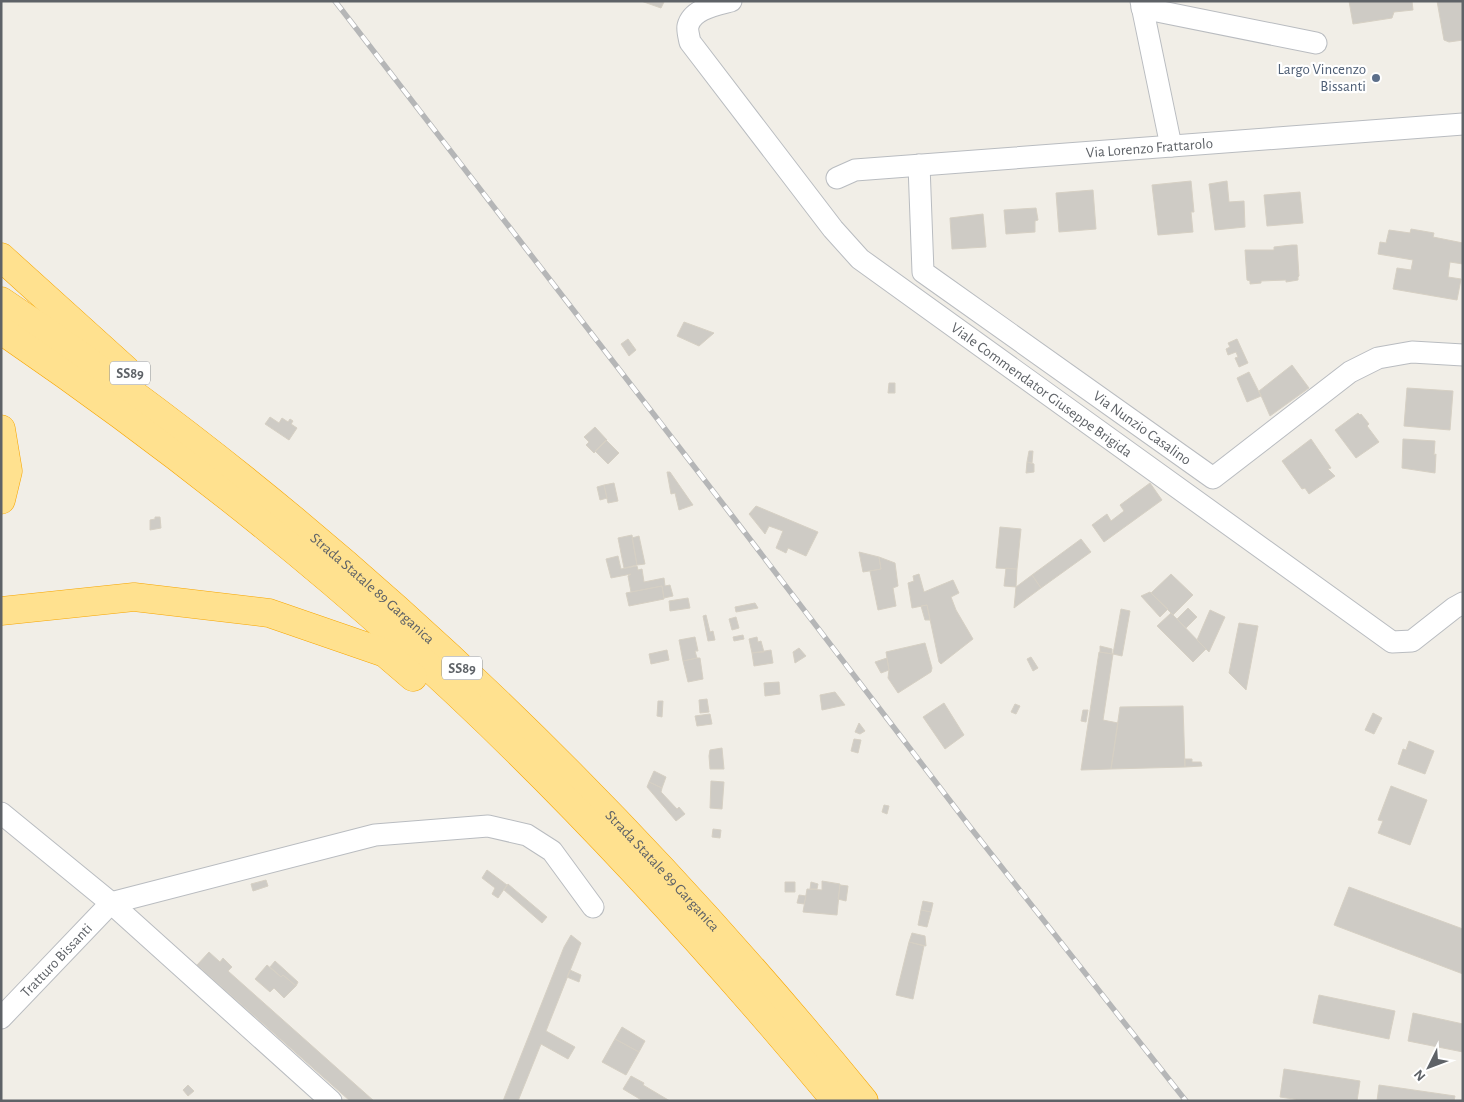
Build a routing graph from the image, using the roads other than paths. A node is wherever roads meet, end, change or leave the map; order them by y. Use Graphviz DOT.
graph roads {
  1 [pos="731,1"];
  2 [pos="1141,5"];
  3 [pos="1316,43"];
  4 [pos="1463,124"];
  5 [pos="1171,146"];
  6 [pos="919,165"];
  7 [pos="837,178"];
  8 [pos="1,257"];
  9 [pos="1,301"];
  10 [pos="1,330"];
  11 [pos="1463,355"];
  12 [pos="1,429"];
  13 [pos="258,490"];
  14 [pos="1,500"];
  15 [pos="1463,603"];
  16 [pos="1,611"];
  17 [pos="1,813"];
  18 [pos="618,855"];
  19 [pos="111,903"];
  20 [pos="593,907"];
  21 [pos="1,1018"];
  22 [pos="831,1060"];
  23 [pos="330,1101"];
  24 [pos="836,1101"];
  25 [pos="864,1101"];
  26 [pos="883,1101"];
  1 -- 15 [label="street, Viale Commendator Giuseppe Brigida"];
  2 -- 3 [label="street"];
  2 -- 5 [label="street"];
  4 -- 5 [label="street, Via Lorenzo Frattarolo"];
  5 -- 6 [label="street, Via Lorenzo Frattarolo"];
  6 -- 7 [label="street, Via Lorenzo Frattarolo"];
  6 -- 11 [label="street, Via Nunzio Casalino"];
  8 -- 13 [label="highway, SS89"];
  9 -- 13 [label="highway, Strada Statale 89 Garganica / SS89"];
  10 -- 18 [label="highway, Strada Statale 89 Garganica / SS89"];
  12 -- 14 [label="highway"];
  13 -- 22 [label="highway, Strada Statale 89 Garganica / SS89"];
  16 -- 18 [label="highway"];
  17 -- 19 [label="street"];
  18 -- 24 [label="highway, Strada Statale 89 Garganica / SS89"];
  19 -- 20 [label="street"];
  19 -- 21 [label="street, Tratturo Bissanti"];
  19 -- 23 [label="street"];
  22 -- 25 [label="highway, Strada Statale 89 Garganica / SS89"];
  22 -- 26 [label="highway, SS89"];
}
